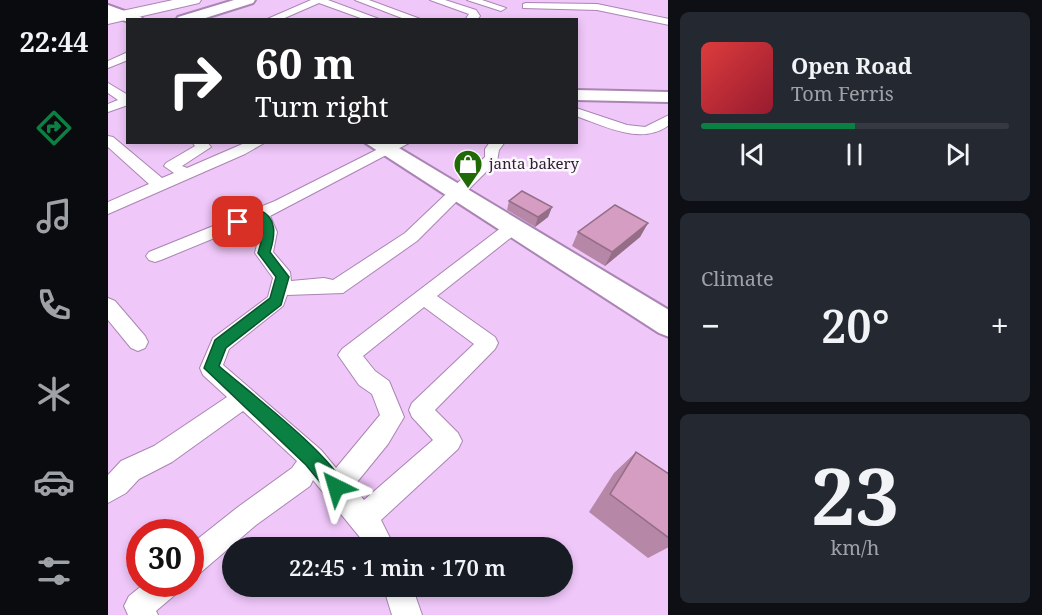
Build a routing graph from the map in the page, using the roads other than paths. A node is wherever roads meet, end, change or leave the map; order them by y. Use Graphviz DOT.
graph roads {
  1 [pos="194,0"];
  2 [pos="216,0"];
  3 [pos="248,0"];
  4 [pos="319,0"];
  5 [pos="360,0"];
  6 [pos="435,0"];
  7 [pos="472,0"];
  8 [pos="452,2"];
  9 [pos="524,3"];
  10 [pos="560,3"];
  11 [pos="501,8"];
  12 [pos="109,14"];
  13 [pos="128,18"];
  14 [pos="136,18"];
  15 [pos="137,18"];
  16 [pos="190,18"];
  17 [pos="275,18"];
  18 [pos="371,18"];
  19 [pos="412,18"];
  20 [pos="472,18"];
  21 [pos="668,22"];
  22 [pos="126,56"];
  23 [pos="108,65"];
  24 [pos="108,87"];
  25 [pos="668,97"];
  26 [pos="578,99"];
  27 [pos="126,100"];
  28 [pos="578,100"];
  29 [pos="126,101"];
  30 [pos="108,108"];
  31 [pos="668,120"];
  32 [pos="126,136"];
  33 [pos="110,141"];
  34 [pos="201,144"];
  35 [pos="255,144"];
  36 [pos="496,144"];
  37 [pos="389,146"];
  38 [pos="187,174"];
  39 [pos="159,184"];
  40 [pos="455,192"];
  41 [pos="109,207"];
  42 [pos="259,214"];
  43 [pos="512,228"];
  44 [pos="155,256"];
  45 [pos="279,289"];
  46 [pos="424,297"];
  47 [pos="108,306"];
  48 [pos="668,324"];
  49 [pos="138,342"];
  50 [pos="244,398"];
  51 [pos="312,459"];
  52 [pos="336,487"];
  53 [pos="108,490"];
  54 [pos="363,519"];
  55 [pos="376,537"];
  56 [pos="204,551"];
  57 [pos="150,597"];
  58 [pos="401,597"];
  59 [pos="143,615"];
  60 [pos="407,615"];
  1 -- 14 [label="main road"];
  2 -- 15 [label="main road"];
  3 -- 16 [label="street"];
  4 -- 17 [label="street"];
  4 -- 18 [label="street"];
  5 -- 19 [label="street"];
  6 -- 8 [label="street"];
  7 -- 11 [label="street"];
  8 -- 20 [label="street"];
  9 -- 10 [label="street"];
  10 -- 21 [label="street"];
  12 -- 13 [label="main road"];
  22 -- 23 [label="street"];
  24 -- 27 [label="street"];
  25 -- 26 [label="street"];
  28 -- 31 [label="street"];
  29 -- 30 [label="street"];
  32 -- 33 [label="street"];
  33 -- 39 [label="street"];
  34 -- 38 [label="street"];
  35 -- 38 [label="street"];
  36 -- 40 [label="street"];
  37 -- 40 [label="street"];
  37 -- 42 [label="street"];
  38 -- 39 [label="street"];
  39 -- 41 [label="street"];
  40 -- 43 [label="street"];
  40 -- 45 [label="street"];
  42 -- 44 [label="street"];
  42 -- 45 [label="street"];
  43 -- 46 [label="street"];
  43 -- 48 [label="street"];
  45 -- 50 [label="street"];
  46 -- 52 [label="street"];
  46 -- 54 [label="street"];
  47 -- 49 [label="street"];
  50 -- 51 [label="street"];
  50 -- 53 [label="street"];
  51 -- 52 [label="street"];
  51 -- 56 [label="street"];
  52 -- 54 [label="street"];
  54 -- 55 [label="street"];
  57 -- 59 [label="street"];
  58 -- 60 [label="street"];
}
